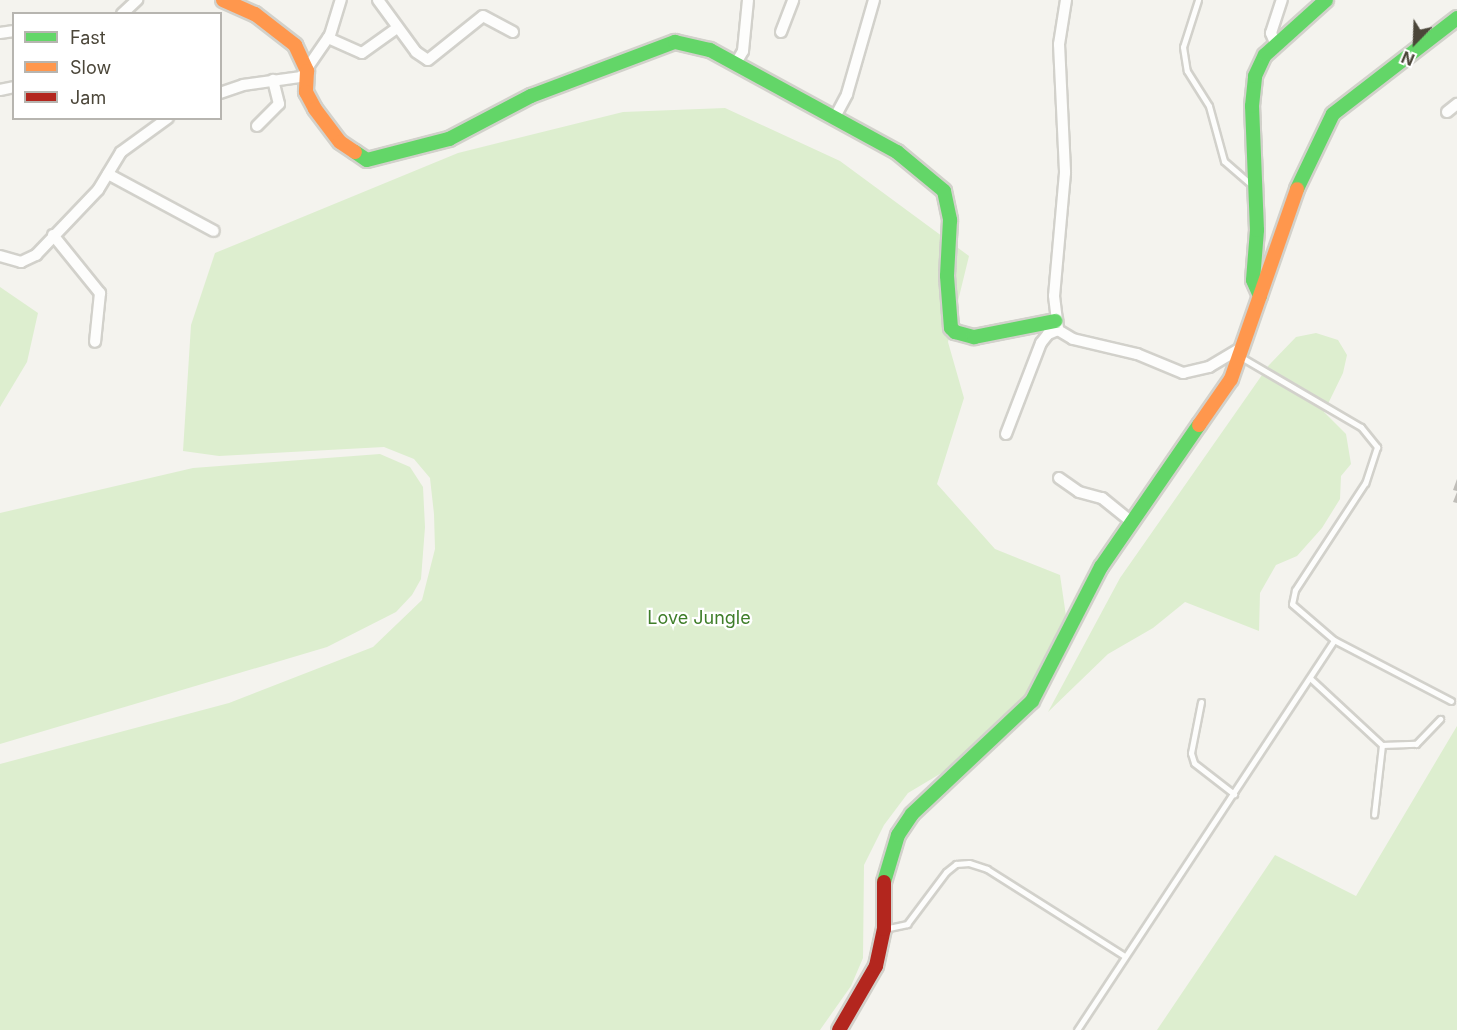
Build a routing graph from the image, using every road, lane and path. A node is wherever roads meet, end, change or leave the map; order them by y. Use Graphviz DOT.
graph roads {
  1 [pos="137,0"];
  2 [pos="224,0"];
  3 [pos="341,0"];
  4 [pos="378,0"];
  5 [pos="748,0"];
  6 [pos="793,0"];
  7 [pos="874,0"];
  8 [pos="1066,0"];
  9 [pos="1198,0"];
  10 [pos="1282,0"];
  11 [pos="1326,0"];
  12 [pos="124,12"];
  13 [pos="1457,18"];
  14 [pos="397,28"];
  15 [pos="513,32"];
  16 [pos="781,32"];
  17 [pos="328,38"];
  18 [pos="1276,45"];
  19 [pos="736,63"];
  20 [pos="308,71"];
  21 [pos="273,80"];
  22 [pos="222,92"];
  23 [pos="1457,104"];
  24 [pos="1448,112"];
  25 [pos="835,117"];
  26 [pos="165,120"];
  27 [pos="257,126"];
  28 [pos="108,174"];
  29 [pos="1255,188"];
  30 [pos="214,231"];
  31 [pos="53,235"];
  32 [pos="0,256"];
  33 [pos="1260,296"];
  34 [pos="1056,326"];
  35 [pos="95,342"];
  36 [pos="1243,351"];
  37 [pos="1006,434"];
  38 [pos="1059,478"];
  39 [pos="1132,522"];
  40 [pos="1334,640"];
  41 [pos="1311,679"];
  42 [pos="1451,701"];
  43 [pos="1201,702"];
  44 [pos="1440,719"];
  45 [pos="1382,745"];
  46 [pos="1234,794"];
  47 [pos="1374,815"];
  48 [pos="884,929"];
  49 [pos="1123,955"];
  50 [pos="839,1030"];
  51 [pos="1077,1030"];
  1 -- 12 [label="street"];
  2 -- 20 [label="street"];
  3 -- 17 [label="street"];
  4 -- 14 [label="street"];
  5 -- 19 [label="street"];
  6 -- 16 [label="street"];
  7 -- 25 [label="street"];
  8 -- 34 [label="street"];
  9 -- 29 [label="lane"];
  10 -- 18 [label="street"];
  11 -- 18 [label="street"];
  13 -- 33 [label="street"];
  14 -- 15 [label="street"];
  14 -- 17 [label="street"];
  17 -- 20 [label="street"];
  18 -- 29 [label="street"];
  19 -- 20 [label="street"];
  19 -- 25 [label="street"];
  20 -- 21 [label="street"];
  21 -- 22 [label="street"];
  21 -- 27 [label="street"];
  23 -- 24 [label="street"];
  25 -- 34 [label="street"];
  26 -- 28 [label="street"];
  28 -- 30 [label="street"];
  28 -- 31 [label="street"];
  29 -- 33 [label="street"];
  31 -- 32 [label="street"];
  31 -- 35 [label="street"];
  33 -- 36 [label="street"];
  34 -- 36 [label="street"];
  34 -- 37 [label="street"];
  36 -- 39 [label="street"];
  36 -- 40 [label="lane"];
  38 -- 39 [label="street"];
  39 -- 48 [label="street"];
  40 -- 41 [label="lane"];
  40 -- 42 [label="lane"];
  41 -- 45 [label="lane"];
  41 -- 46 [label="lane"];
  43 -- 46 [label="lane"];
  44 -- 45 [label="lane"];
  45 -- 47 [label="lane"];
  46 -- 49 [label="lane"];
  48 -- 49 [label="lane"];
  48 -- 50 [label="street"];
  49 -- 51 [label="lane"];
}
